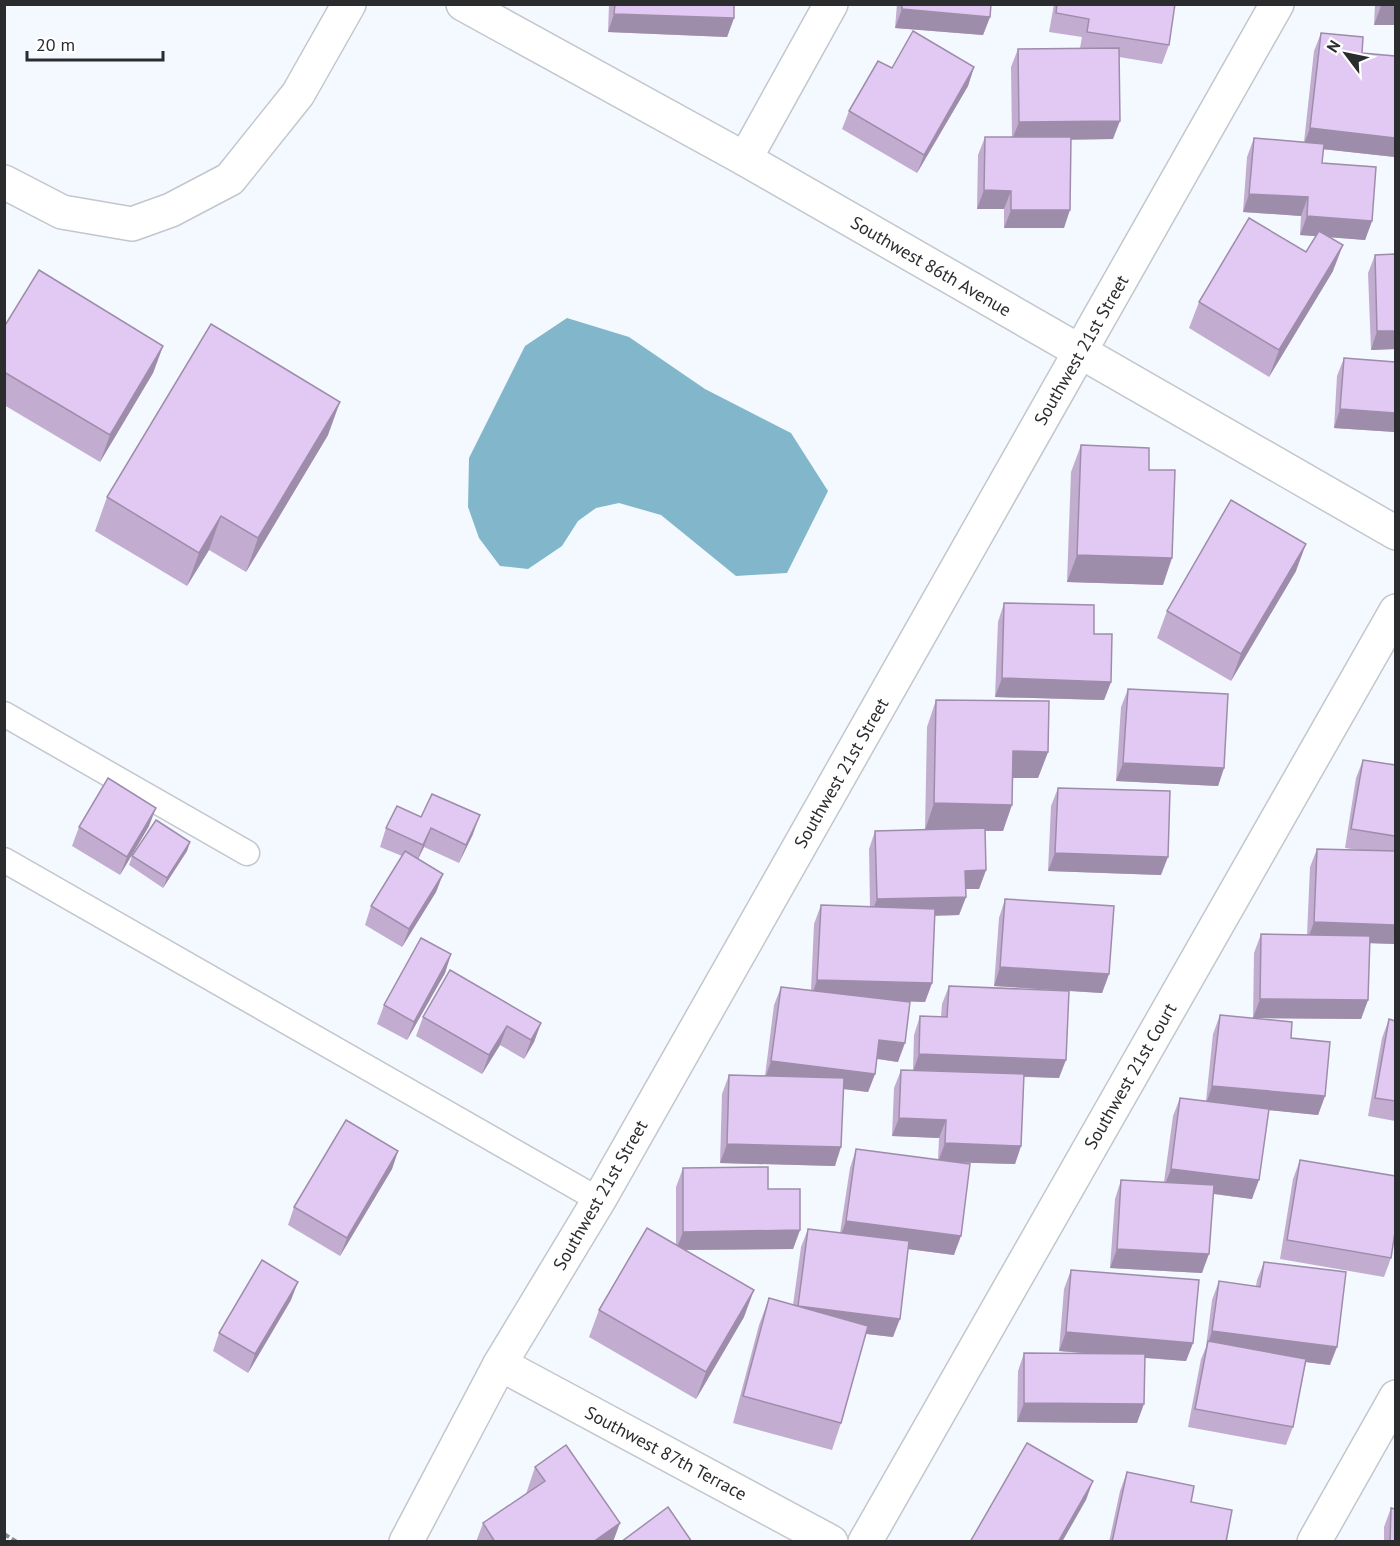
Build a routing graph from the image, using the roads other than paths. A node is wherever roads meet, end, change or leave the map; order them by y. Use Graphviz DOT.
graph roads {
  1 [pos="349,4"];
  2 [pos="463,4"];
  3 [pos="831,4"];
  4 [pos="1277,4"];
  5 [pos="745,159"];
  6 [pos="4,182"];
  7 [pos="1081,351"];
  8 [pos="1395,533"];
  9 [pos="1395,611"];
  10 [pos="4,714"];
  11 [pos="247,853"];
  12 [pos="4,860"];
  13 [pos="599,1200"];
  14 [pos="500,1364"];
  15 [pos="1395,1397"];
  16 [pos="405,1542"];
  17 [pos="831,1542"];
  18 [pos="865,1542"];
  19 [pos="1314,1542"];
  1 -- 6 [label="street"];
  2 -- 5 [label="street, Southwest 86th Avenue"];
  3 -- 5 [label="street"];
  4 -- 7 [label="street, Southwest 21st Street"];
  5 -- 7 [label="street, Southwest 86th Avenue"];
  7 -- 8 [label="street, Southwest 86th Avenue"];
  7 -- 13 [label="street, Southwest 21st Street"];
  9 -- 18 [label="street, Southwest 21st Court"];
  10 -- 11 [label="lane"];
  12 -- 13 [label="lane"];
  13 -- 14 [label="street, Southwest 21st Street"];
  14 -- 16 [label="street, Southwest 21st Street"];
  14 -- 17 [label="street, Southwest 87th Terrace"];
  15 -- 19 [label="street"];
}
